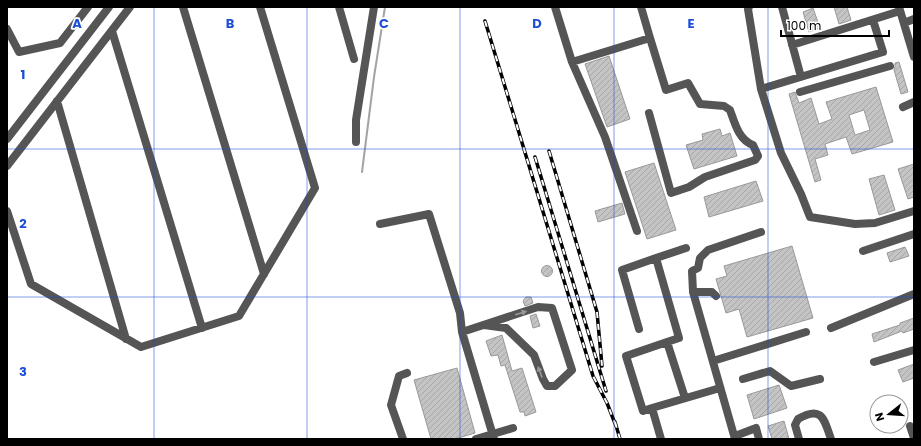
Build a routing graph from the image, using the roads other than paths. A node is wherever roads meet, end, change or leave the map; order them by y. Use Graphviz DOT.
graph roads {
  1 [pos="109,7"];
  2 [pos="130,7"];
  3 [pos="184,7"];
  4 [pos="260,7"];
  5 [pos="339,7"];
  6 [pos="374,7"];
  7 [pos="555,7"];
  8 [pos="641,7"];
  9 [pos="749,7"];
  10 [pos="782,7"];
  11 [pos="86,8"];
  12 [pos="900,9"];
  13 [pos="914,19"];
  14 [pos="873,20"];
  15 [pos="904,23"];
  16 [pos="7,29"];
  17 [pos="112,31"];
  18 [pos="650,38"];
  19 [pos="792,45"];
  20 [pos="913,52"];
  21 [pos="354,59"];
  22 [pos="572,62"];
  23 [pos="890,66"];
  24 [pos="801,77"];
  25 [pos="761,89"];
  26 [pos="800,92"];
  27 [pos="57,102"];
  28 [pos="914,102"];
  29 [pos="903,107"];
  30 [pos="649,114"];
  31 [pos="7,139"];
  32 [pos="356,142"];
  33 [pos="7,166"];
  34 [pos="7,211"];
  35 [pos="914,211"];
  36 [pos="380,224"];
  37 [pos="637,231"];
  38 [pos="761,232"];
  39 [pos="914,234"];
  40 [pos="686,248"];
  41 [pos="863,251"];
  42 [pos="656,258"];
  43 [pos="264,274"];
  44 [pos="693,292"];
  45 [pos="914,294"];
  46 [pos="716,296"];
  47 [pos="484,325"];
  48 [pos="202,328"];
  49 [pos="831,328"];
  50 [pos="639,329"];
  51 [pos="462,332"];
  52 [pos="806,332"];
  53 [pos="126,338"];
  54 [pos="667,342"];
  55 [pos="914,350"];
  56 [pos="713,361"];
  57 [pos="874,362"];
  58 [pos="407,373"];
  59 [pos="743,379"];
  60 [pos="820,380"];
  61 [pos="720,388"];
  62 [pos="685,398"];
  63 [pos="652,408"];
  64 [pos="910,426"];
  65 [pos="513,428"];
  66 [pos="493,437"];
  67 [pos="735,437"];
  68 [pos="914,438"];
  69 [pos="402,439"];
  70 [pos="476,439"];
  71 [pos="661,439"];
  72 [pos="759,439"];
  73 [pos="799,439"];
  74 [pos="831,439"];
  1 -- 31 [label="street"];
  2 -- 17 [label="street"];
  3 -- 43 [label="street"];
  4 -- 43 [label="street"];
  5 -- 21 [label="street"];
  6 -- 32 [label="street"];
  7 -- 22 [label="street"];
  8 -- 18 [label="street"];
  9 -- 25 [label="street"];
  10 -- 19 [label="street"];
  11 -- 16 [label="street"];
  12 -- 14 [label="street"];
  12 -- 15 [label="street"];
  13 -- 15 [label="street"];
  14 -- 19 [label="street"];
  14 -- 24 [label="street"];
  15 -- 20 [label="street"];
  17 -- 27 [label="street"];
  17 -- 48 [label="street"];
  18 -- 22 [label="street"];
  18 -- 30 [label="street"];
  19 -- 24 [label="street"];
  22 -- 37 [label="street"];
  23 -- 26 [label="street"];
  24 -- 25 [label="street"];
  25 -- 35 [label="street"];
  27 -- 33 [label="street"];
  27 -- 53 [label="street"];
  28 -- 29 [label="street"];
  34 -- 53 [label="street"];
  36 -- 51 [label="street"];
  38 -- 44 [label="street"];
  39 -- 41 [label="street"];
  40 -- 42 [label="street"];
  42 -- 50 [label="street"];
  42 -- 54 [label="street"];
  43 -- 48 [label="street"];
  44 -- 46 [label="street"];
  44 -- 56 [label="street"];
  45 -- 49 [label="street"];
  47 -- 47 [label="street, one-way"];
  47 -- 51 [label="street"];
  48 -- 53 [label="street"];
  51 -- 66 [label="street"];
  52 -- 56 [label="street"];
  54 -- 62 [label="street"];
  54 -- 63 [label="street"];
  55 -- 57 [label="street"];
  56 -- 61 [label="street"];
  58 -- 69 [label="street"];
  59 -- 60 [label="street"];
  61 -- 62 [label="street"];
  61 -- 67 [label="street"];
  62 -- 63 [label="street"];
  63 -- 71 [label="street"];
  64 -- 68 [label="street"];
  65 -- 66 [label="street"];
  66 -- 70 [label="street"];
  67 -- 72 [label="street"];
  73 -- 74 [label="street"];
}
